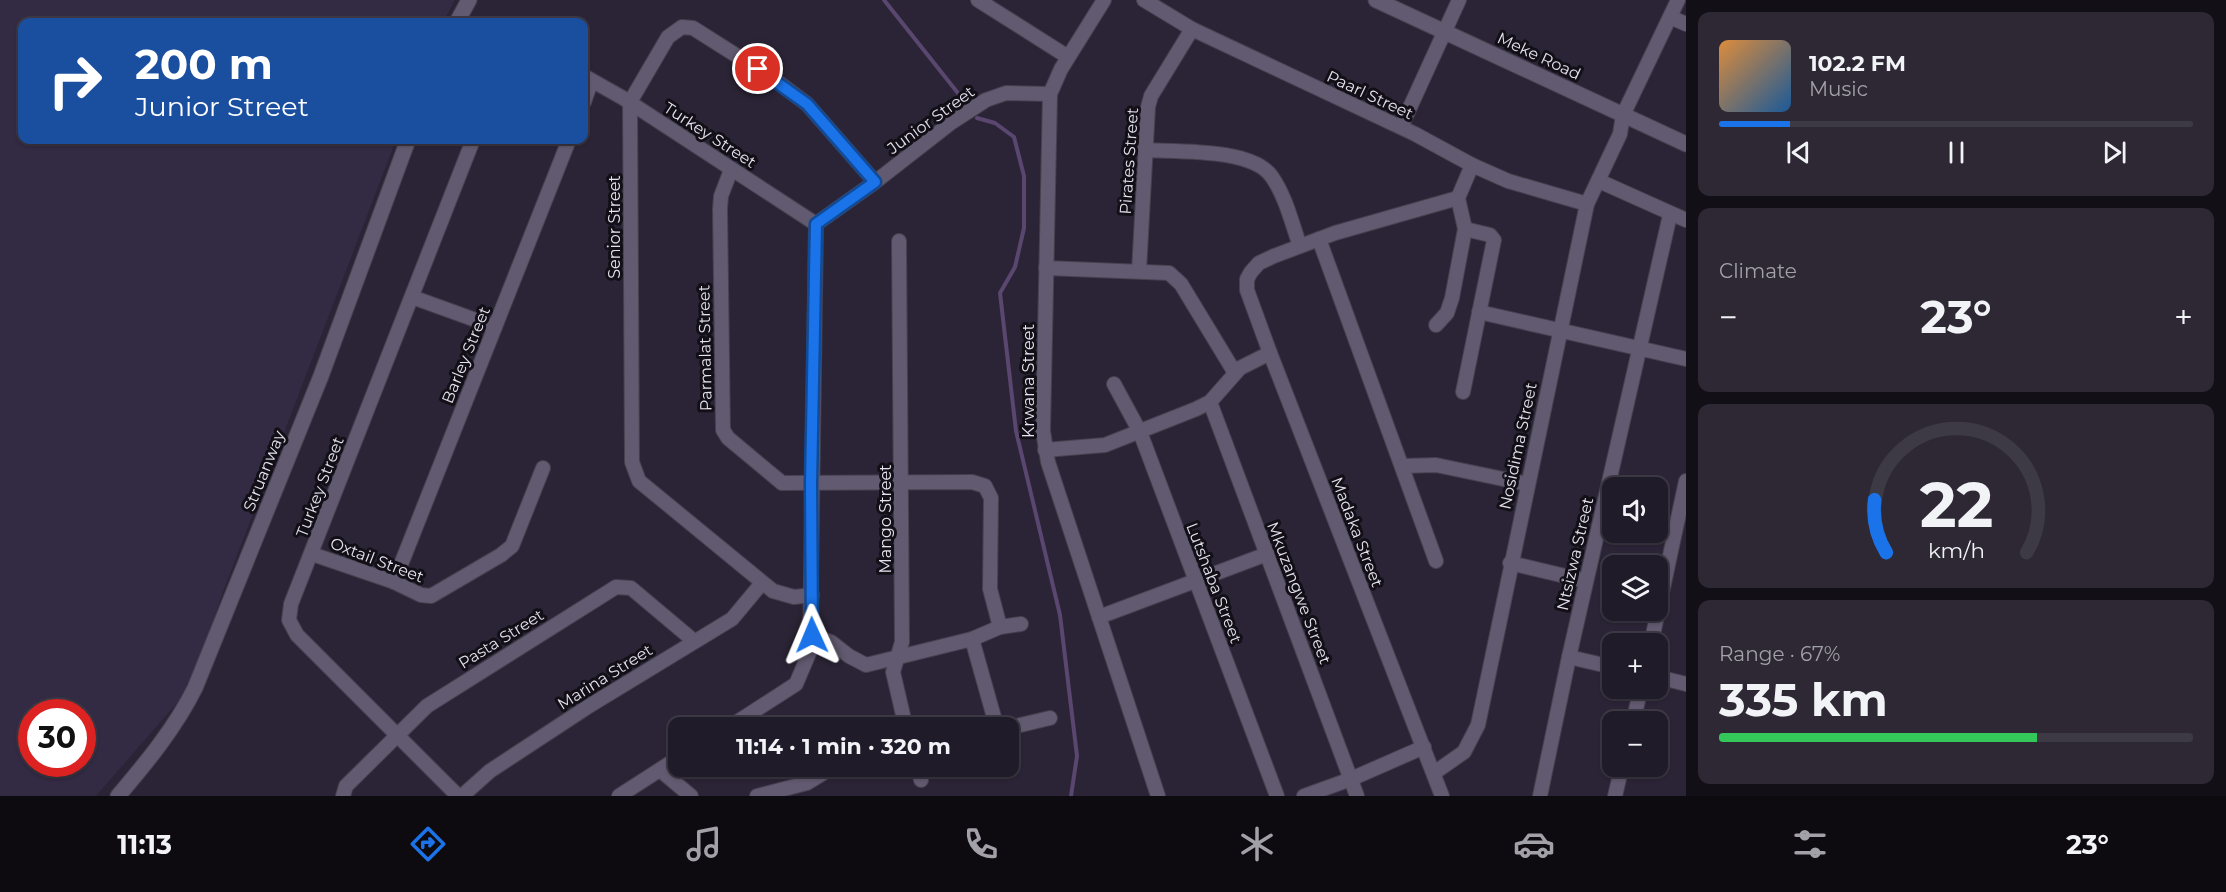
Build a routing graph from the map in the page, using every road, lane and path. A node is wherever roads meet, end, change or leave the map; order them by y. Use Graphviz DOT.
graph roads {
  1 [pos="469,0"];
  2 [pos="978,0"];
  3 [pos="1104,0"];
  4 [pos="1144,0"];
  5 [pos="1377,0"];
  6 [pos="1460,0"];
  7 [pos="1678,0"];
  8 [pos="1670,17"];
  9 [pos="459,18"];
  10 [pos="1686,24"];
  11 [pos="1192,29"];
  12 [pos="1444,33"];
  13 [pos="1068,57"];
  14 [pos="588,80"];
  15 [pos="1050,94"];
  16 [pos="630,102"];
  17 [pos="1623,115"];
  18 [pos="1401,127"];
  19 [pos="407,144"];
  20 [pos="471,144"];
  21 [pos="567,144"];
  22 [pos="1686,144"];
  23 [pos="1144,150"];
  24 [pos="1472,165"];
  25 [pos="731,170"];
  26 [pos="1599,181"];
  27 [pos="875,182"];
  28 [pos="1458,198"];
  29 [pos="1587,204"];
  30 [pos="1670,215"];
  31 [pos="1686,220"];
  32 [pos="816,224"];
  33 [pos="1465,229"];
  34 [pos="1319,239"];
  35 [pos="899,242"];
  36 [pos="1300,246"];
  37 [pos="1046,268"];
  38 [pos="1139,270"];
  39 [pos="412,297"];
  40 [pos="1479,312"];
  41 [pos="1436,325"];
  42 [pos="495,327"];
  43 [pos="1560,330"];
  44 [pos="1640,348"];
  45 [pos="1270,353"];
  46 [pos="1686,359"];
  47 [pos="1235,373"];
  48 [pos="1114,384"];
  49 [pos="1463,392"];
  50 [pos="1210,402"];
  51 [pos="1140,432"];
  52 [pos="1046,450"];
  53 [pos="1402,466"];
  54 [pos="543,468"];
  55 [pos="1686,481"];
  56 [pos="902,483"];
  57 [pos="811,484"];
  58 [pos="1527,484"];
  59 [pos="312,554"];
  60 [pos="1267,554"];
  61 [pos="1436,561"];
  62 [pos="1510,563"];
  63 [pos="1196,581"];
  64 [pos="1586,581"];
  65 [pos="394,582"];
  66 [pos="762,583"];
  67 [pos="812,595"];
  68 [pos="1099,617"];
  69 [pos="1021,624"];
  70 [pos="1000,627"];
  71 [pos="1653,633"];
  72 [pos="812,635"];
  73 [pos="972,639"];
  74 [pos="694,641"];
  75 [pos="1569,657"];
  76 [pos="896,659"];
  77 [pos="1602,665"];
  78 [pos="1668,680"];
  79 [pos="1686,684"];
  80 [pos="745,717"];
  81 [pos="902,717"];
  82 [pos="994,717"];
  83 [pos="1050,718"];
  84 [pos="1019,725"];
  85 [pos="397,737"];
  86 [pos="1424,747"];
  87 [pos="668,765"];
  88 [pos="660,770"];
  89 [pos="1434,773"];
  90 [pos="817,777"];
  91 [pos="1619,777"];
  92 [pos="1351,779"];
  93 [pos="118,796"];
  94 [pos="343,796"];
  95 [pos="460,796"];
  96 [pos="618,796"];
  97 [pos="691,796"];
  98 [pos="757,796"];
  99 [pos="1158,796"];
  100 [pos="1277,796"];
  101 [pos="1304,796"];
  102 [pos="1357,796"];
  103 [pos="1442,796"];
  104 [pos="1540,796"];
  105 [pos="1615,796"];
  1 -- 9 [label="street"];
  2 -- 13 [label="street"];
  3 -- 13 [label="street, Krwana Street"];
  4 -- 11 [label="street, Paarl Street"];
  5 -- 12 [label="street, Meke Road"];
  6 -- 12 [label="street"];
  7 -- 8 [label="street, Nosidima Street"];
  8 -- 10 [label="street"];
  8 -- 17 [label="street, Nosidima Street"];
  11 -- 18 [label="street, Paarl Street"];
  11 -- 23 [label="street, Pirates Street"];
  12 -- 17 [label="street, Meke Road"];
  12 -- 18 [label="street"];
  13 -- 15 [label="street, Krwana Street"];
  14 -- 16 [label="street, Turkey Street"];
  15 -- 27 [label="street, Junior Street"];
  15 -- 37 [label="street, Krwana Street"];
  16 -- 25 [label="street, Turkey Street"];
  16 -- 27 [label="street"];
  16 -- 66 [label="street, Senior Street"];
  17 -- 22 [label="street, Meke Road"];
  17 -- 26 [label="street, Nosidima Street"];
  18 -- 24 [label="street, Paarl Street"];
  19 -- 93 [label="street, Struanway"];
  20 -- 39 [label="street, Turkey Street"];
  21 -- 42 [label="street, Barley Street"];
  23 -- 36 [label="street"];
  23 -- 38 [label="street, Pirates Street"];
  24 -- 28 [label="street"];
  24 -- 29 [label="street, Paarl Street"];
  25 -- 32 [label="street, Turkey Street"];
  25 -- 57 [label="street, Parmalat Street"];
  26 -- 29 [label="street, Nosidima Street"];
  26 -- 30 [label="street"];
  27 -- 32 [label="street, Junior Street"];
  28 -- 33 [label="street"];
  28 -- 34 [label="street"];
  29 -- 43 [label="street, Nosidima Street"];
  30 -- 31 [label="street"];
  30 -- 44 [label="street, Ntsizwa Street"];
  32 -- 57 [label="street"];
  33 -- 40 [label="street"];
  33 -- 41 [label="street"];
  34 -- 36 [label="street"];
  34 -- 53 [label="street"];
  35 -- 56 [label="street, Mango Street"];
  36 -- 45 [label="street, Madaka Street"];
  37 -- 38 [label="street"];
  37 -- 52 [label="street, Krwana Street"];
  38 -- 47 [label="street"];
  39 -- 42 [label="street"];
  39 -- 59 [label="street, Turkey Street"];
  40 -- 43 [label="street"];
  40 -- 49 [label="street"];
  42 -- 65 [label="street, Barley Street"];
  43 -- 44 [label="street"];
  43 -- 58 [label="street, Nosidima Street"];
  44 -- 46 [label="street"];
  44 -- 64 [label="street, Ntsizwa Street"];
  45 -- 47 [label="street"];
  45 -- 86 [label="street, Madaka Street"];
  47 -- 50 [label="street"];
  48 -- 51 [label="street, Lutshaba Street"];
  50 -- 51 [label="street"];
  50 -- 60 [label="street, Mkuzangwe Street"];
  51 -- 52 [label="street"];
  51 -- 63 [label="street, Lutshaba Street"];
  52 -- 68 [label="street, Krwana Street"];
  53 -- 58 [label="street"];
  53 -- 61 [label="street"];
  54 -- 65 [label="street, Oxtail Street"];
  55 -- 71 [label="street"];
  56 -- 57 [label="street, Parmalat Street"];
  56 -- 70 [label="street, Parmalat Street"];
  56 -- 76 [label="street, Mango Street"];
  57 -- 67 [label="street"];
  58 -- 62 [label="street, Nosidima Street"];
  59 -- 65 [label="street, Oxtail Street"];
  59 -- 85 [label="street, Turkey Street"];
  60 -- 63 [label="street"];
  60 -- 92 [label="street, Mkuzangwe Street"];
  62 -- 64 [label="street"];
  62 -- 89 [label="street, Nosidima Street"];
  63 -- 68 [label="street"];
  63 -- 100 [label="street, Lutshaba Street"];
  64 -- 75 [label="street, Ntsizwa Street"];
  66 -- 67 [label="street, Senior Street"];
  66 -- 74 [label="street, Marina Street"];
  67 -- 72 [label="street"];
  68 -- 99 [label="street, Krwana Street"];
  69 -- 70 [label="street"];
  70 -- 73 [label="street"];
  72 -- 76 [label="street"];
  72 -- 80 [label="street"];
  73 -- 76 [label="street"];
  73 -- 82 [label="street"];
  74 -- 85 [label="street, Pasta Street"];
  74 -- 95 [label="street, Marina Street"];
  75 -- 77 [label="street"];
  75 -- 104 [label="street, Ntsizwa Street"];
  76 -- 81 [label="street, Mango Street"];
  78 -- 79 [label="street"];
  83 -- 84 [label="street"];
  85 -- 94 [label="street, Pasta Street"];
  85 -- 95 [label="street, Turkey Street"];
  86 -- 89 [label="street, Madaka Street"];
  86 -- 92 [label="street"];
  87 -- 88 [label="street"];
  88 -- 96 [label="street"];
  88 -- 97 [label="street"];
  89 -- 103 [label="street, Madaka Street"];
  90 -- 98 [label="street"];
  91 -- 105 [label="street"];
  92 -- 101 [label="street"];
  92 -- 102 [label="street, Mkuzangwe Street"];
}
